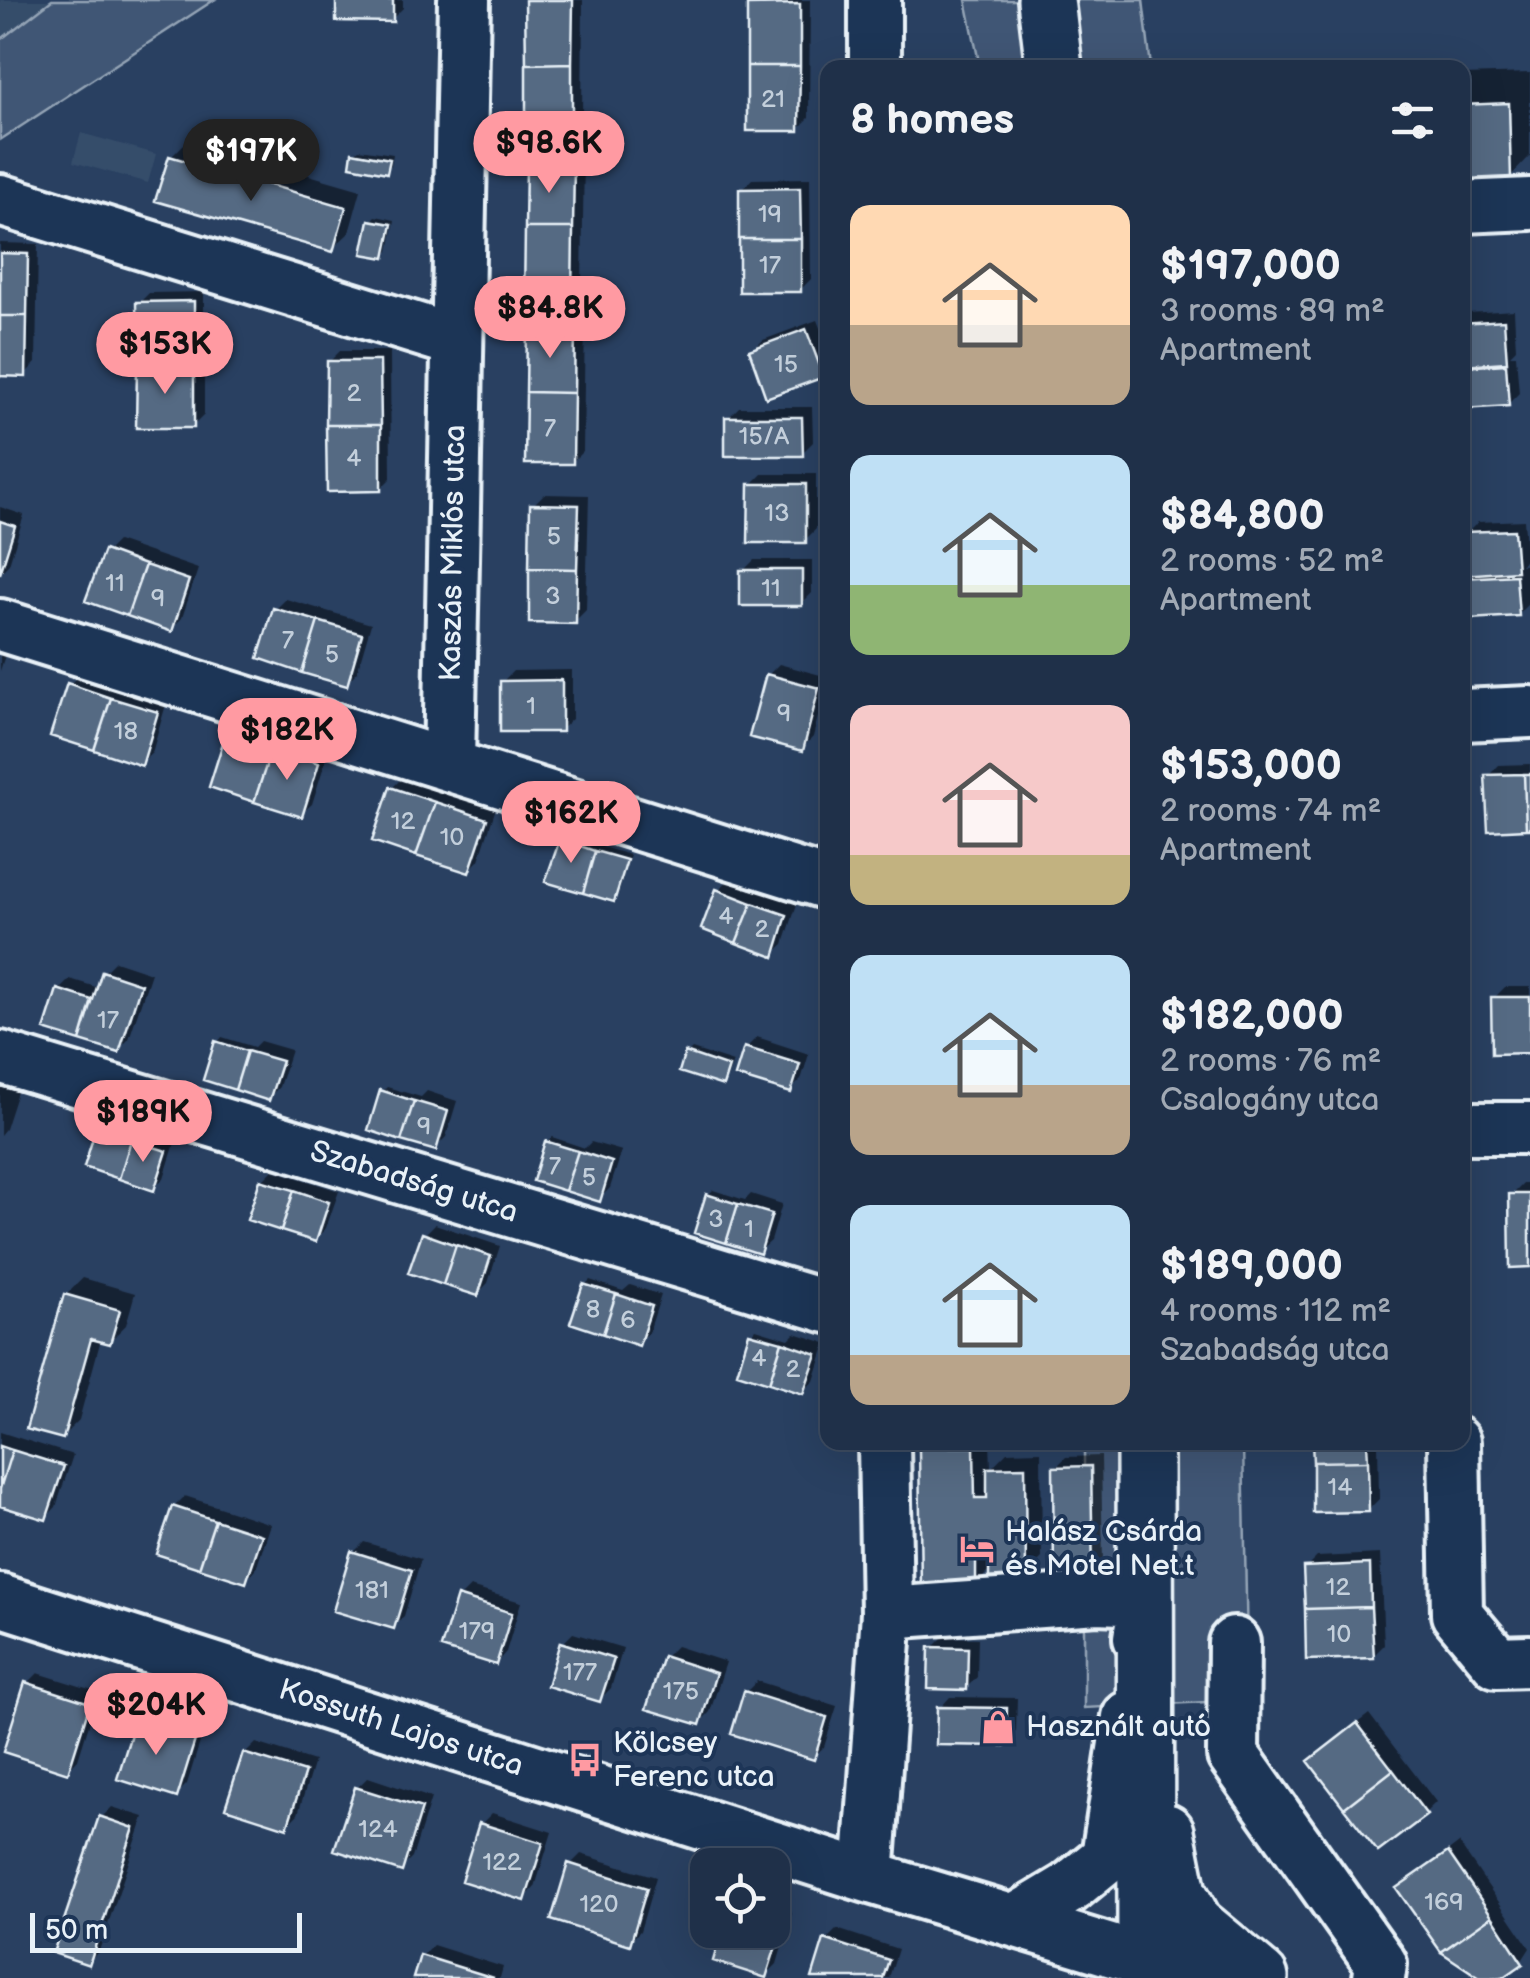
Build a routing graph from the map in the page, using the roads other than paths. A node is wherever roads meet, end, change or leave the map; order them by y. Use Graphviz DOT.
graph roads {
  1 [pos="464,0"];
  2 [pos="875,0"];
  3 [pos="1046,0"];
  4 [pos="875,60"];
  5 [pos="1053,60"];
  6 [pos="0,200"];
  7 [pos="1530,204"];
  8 [pos="1470,207"];
  9 [pos="456,341"];
  10 [pos="0,625"];
  11 [pos="1530,712"];
  12 [pos="1470,715"];
  13 [pos="448,764"];
  14 [pos="820,881"];
  15 [pos="0,1056"];
  16 [pos="1470,1128"];
  17 [pos="1530,1128"];
  18 [pos="820,1305"];
  19 [pos="884,1450"];
  20 [pos="1144,1450"];
  21 [pos="1454,1450"];
  22 [pos="1121,1599"];
  23 [pos="0,1600"];
  24 [pos="888,1613"];
  25 [pos="1234,1643"];
  26 [pos="1530,1661"];
  27 [pos="868,1876"];
  28 [pos="1014,1921"];
  29 [pos="1146,1969"];
  30 [pos="1204,1978"];
  31 [pos="1260,1978"];
  32 [pos="1379,1978"];
  1 -- 9 [label="street, Kaszás Miklós utca"];
  2 -- 4 [label="street"];
  3 -- 5 [label="main road"];
  6 -- 9 [label="street"];
  7 -- 8 [label="street"];
  9 -- 13 [label="street, Kaszás Miklós utca"];
  10 -- 13 [label="street"];
  11 -- 12 [label="street"];
  13 -- 14 [label="street"];
  15 -- 18 [label="street, Szabadság utca"];
  16 -- 17 [label="street"];
  19 -- 24 [label="street"];
  20 -- 22 [label="main road"];
  21 -- 26 [label="street"];
  22 -- 24 [label="street"];
  22 -- 28 [label="street"];
  22 -- 29 [label="main road"];
  22 -- 31 [label="main road"];
  23 -- 27 [label="street, Kossuth Lajos utca"];
  24 -- 27 [label="street"];
  25 -- 32 [label="street"];
  27 -- 28 [label="street, Kossuth Lajos utca"];
  28 -- 29 [label="street, Kossuth Lajos utca"];
  29 -- 30 [label="main road, Kossuth Lajos utca"];
}
